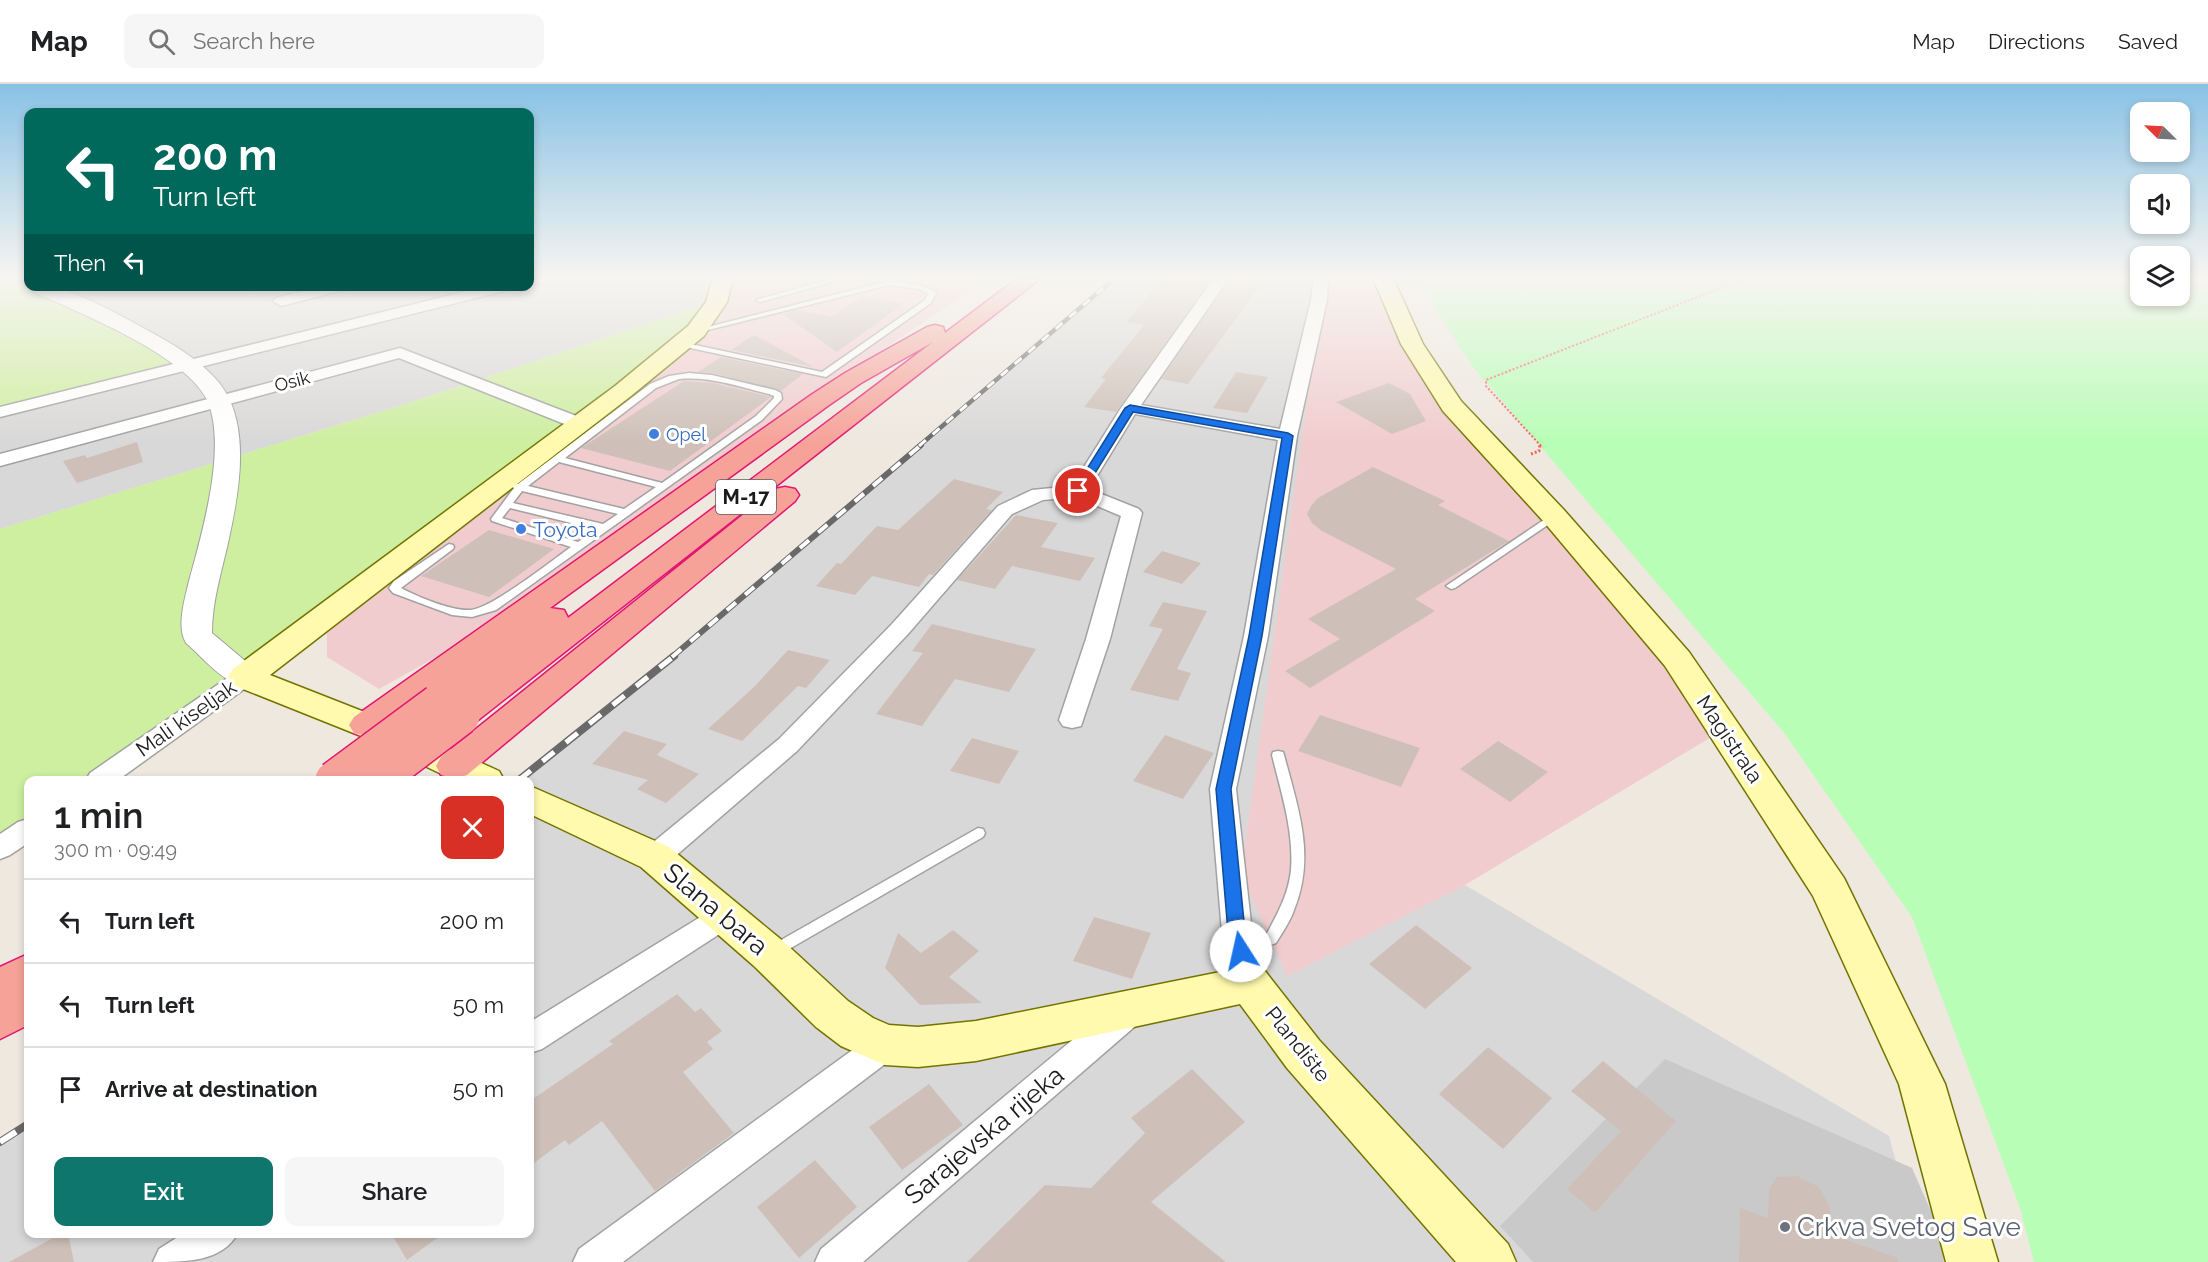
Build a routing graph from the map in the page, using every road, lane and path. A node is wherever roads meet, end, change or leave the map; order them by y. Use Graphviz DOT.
graph roads {
  1 [pos="133,333"];
  2 [pos="319,333"];
  3 [pos="693,333"];
  4 [pos="707,333"];
  5 [pos="883,333"];
  6 [pos="947,333"];
  7 [pos="1183,333"];
  8 [pos="1311,333"];
  9 [pos="1407,333"];
  10 [pos="1606,333"];
  11 [pos="689,338"];
  12 [pos="187,366"];
  13 [pos="219,401"];
  14 [pos="1130,408"];
  15 [pos="0,412"];
  16 [pos="578,423"];
  17 [pos="1288,436"];
  18 [pos="559,459"];
  19 [pos="0,460"];
  20 [pos="1505,464"];
  21 [pos="664,486"];
  22 [pos="1078,491"];
  23 [pos="509,492"];
  24 [pos="627,513"];
  25 [pos="1554,516"];
  26 [pos="605,528"];
  27 [pos="580,546"];
  28 [pos="449,547"];
  29 [pos="1451,586"];
  30 [pos="245,677"];
  31 [pos="449,710"];
  32 [pos="1072,720"];
  33 [pos="366,725"];
  34 [pos="1278,755"];
  35 [pos="470,773"];
  36 [pos="105,776"];
  37 [pos="341,776"];
  38 [pos="381,776"];
  39 [pos="534,802"];
  40 [pos="24,833"];
  41 [pos="978,833"];
  42 [pos="0,848"];
  43 [pos="655,857"];
  44 [pos="725,916"];
  45 [pos="769,954"];
  46 [pos="1246,967"];
  47 [pos="24,974"];
  48 [pos="0,988"];
  49 [pos="24,1005"];
  50 [pos="1134,1009"];
  51 [pos="0,1020"];
  52 [pos="534,1036"];
  53 [pos="885,1045"];
  54 [pos="211,1238"];
  55 [pos="1478,1257"];
  56 [pos="172,1262"];
  57 [pos="592,1262"];
  58 [pos="834,1262"];
  59 [pos="1972,1262"];
  1 -- 12 [label="street"];
  2 -- 12 [label="street, Osik"];
  3 -- 11 [label="main road"];
  4 -- 11 [label="lane"];
  5 -- 11 [label="lane"];
  6 -- 31 [label="highway, M-17"];
  6 -- 33 [label="highway"];
  6 -- 35 [label="highway"];
  7 -- 14 [label="street"];
  8 -- 17 [label="street, Plandište"];
  9 -- 20 [label="main road, Magistrala"];
  10 -- 20 [label="path"];
  11 -- 16 [label="main road"];
  12 -- 13 [label="street"];
  12 -- 15 [label="street, Osik"];
  13 -- 16 [label="street, Osik"];
  13 -- 19 [label="street, Osik"];
  13 -- 30 [label="street"];
  14 -- 17 [label="street"];
  14 -- 22 [label="street"];
  16 -- 23 [label="main road"];
  17 -- 46 [label="street, Plandište"];
  18 -- 21 [label="lane"];
  18 -- 21 [label="lane"];
  18 -- 23 [label="lane"];
  20 -- 25 [label="main road, Magistrala"];
  21 -- 24 [label="lane"];
  22 -- 32 [label="street"];
  22 -- 43 [label="street"];
  23 -- 24 [label="lane"];
  23 -- 26 [label="lane"];
  23 -- 27 [label="lane"];
  23 -- 30 [label="main road"];
  24 -- 26 [label="lane"];
  25 -- 29 [label="lane"];
  25 -- 59 [label="main road, Magistrala"];
  26 -- 27 [label="lane"];
  27 -- 28 [label="lane"];
  30 -- 33 [label="main road"];
  30 -- 36 [label="street, Mali kiseljak"];
  31 -- 37 [label="highway, M-17, bridge"];
  31 -- 38 [label="highway, M-17, bridge"];
  33 -- 35 [label="main road"];
  34 -- 46 [label="lane"];
  39 -- 43 [label="main road, Slana bara"];
  40 -- 42 [label="street"];
  41 -- 45 [label="lane"];
  43 -- 44 [label="main road, Slana bara"];
  44 -- 45 [label="main road, Slana bara"];
  44 -- 52 [label="street"];
  45 -- 53 [label="main road, Slana bara"];
  46 -- 50 [label="main road, Slana bara"];
  46 -- 55 [label="main road, Plandište"];
  47 -- 48 [label="highway"];
  49 -- 51 [label="highway"];
  50 -- 53 [label="main road, Slana bara"];
  50 -- 58 [label="street, Sarajevska rijeka"];
  53 -- 57 [label="street"];
  54 -- 56 [label="street"];
}
